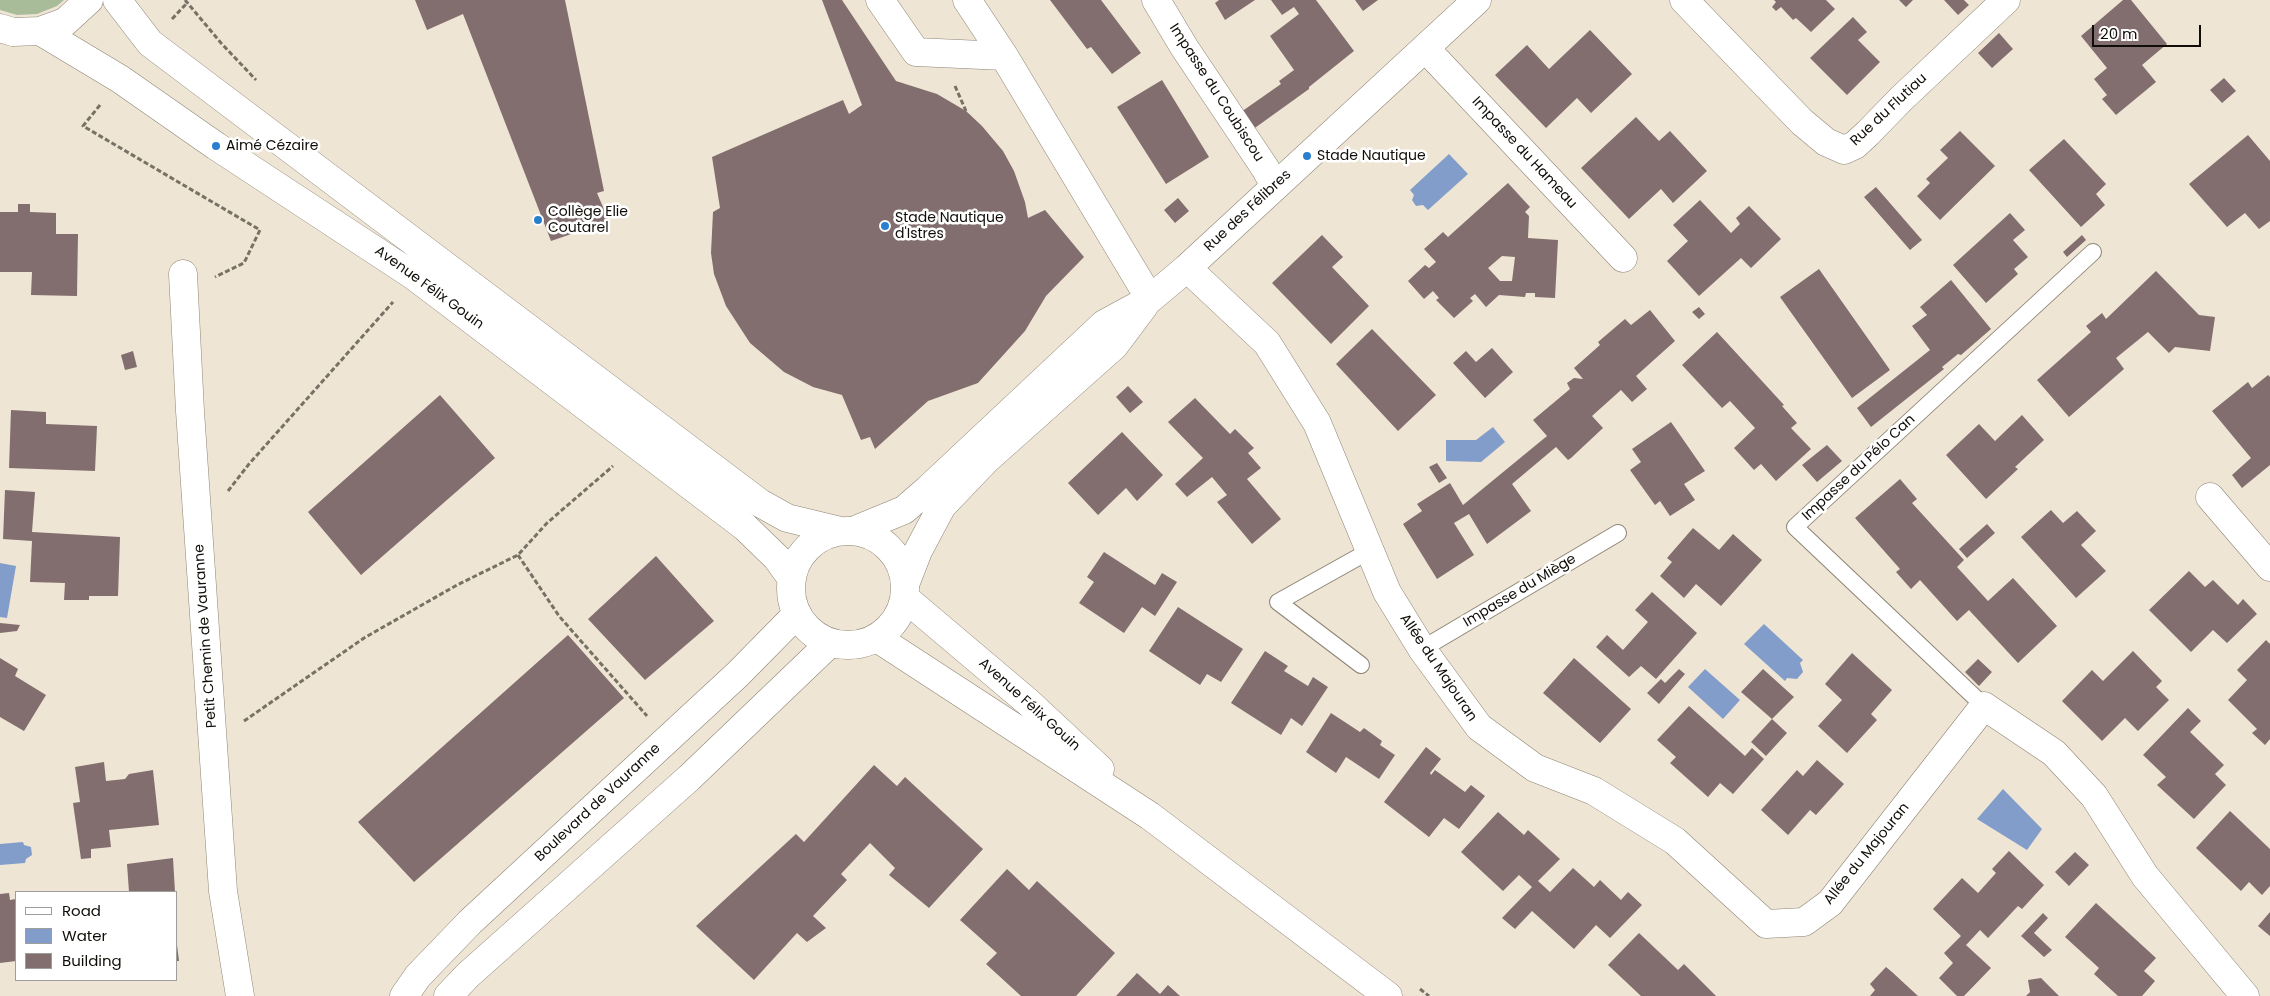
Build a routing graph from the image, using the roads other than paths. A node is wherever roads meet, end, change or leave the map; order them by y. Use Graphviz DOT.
graph roads {
  1 [pos="89,0"];
  2 [pos="117,0"];
  3 [pos="880,0"];
  4 [pos="968,0"];
  5 [pos="1156,0"];
  6 [pos="1477,0"];
  7 [pos="1684,0"];
  8 [pos="2006,0"];
  9 [pos="0,28"];
  10 [pos="40,31"];
  11 [pos="1425,48"];
  12 [pos="1004,56"];
  13 [pos="1274,186"];
  14 [pos="2093,252"];
  15 [pos="1623,258"];
  16 [pos="1187,268"];
  17 [pos="183,274"];
  18 [pos="1150,299"];
  19 [pos="2210,497"];
  20 [pos="847,531"];
  21 [pos="1618,533"];
  22 [pos="1371,550"];
  23 [pos="2270,567"];
  24 [pos="792,579"];
  25 [pos="905,590"];
  26 [pos="797,614"];
  27 [pos="877,638"];
  28 [pos="830,642"];
  29 [pos="1422,649"];
  30 [pos="1361,665"];
  31 [pos="1984,706"];
  32 [pos="1150,816"];
  33 [pos="240,996"];
  34 [pos="404,996"];
  35 [pos="448,996"];
  36 [pos="1388,996"];
  37 [pos="2245,996"];
  1 -- 10 [label="street"];
  2 -- 20 [label="street, Avenue Félix Gouin"];
  3 -- 12 [label="street"];
  4 -- 12 [label="street"];
  5 -- 13 [label="street, Impasse du Coubiscou"];
  6 -- 11 [label="street, Rue des Félibres"];
  7 -- 8 [label="street, Rue du Flutiau"];
  9 -- 10 [label="street"];
  10 -- 24 [label="street, Avenue Félix Gouin"];
  11 -- 13 [label="street, Rue des Félibres"];
  11 -- 15 [label="street, Impasse du Hameau"];
  12 -- 18 [label="street"];
  13 -- 16 [label="street, Rue des Félibres"];
  14 -- 31 [label="lane, Impasse du Pélo Can"];
  16 -- 18 [label="street, Rue des Félibres"];
  16 -- 22 [label="street, Allée du Majouran"];
  17 -- 33 [label="street, Petit Chemin de Vauranne"];
  18 -- 20 [label="street, Rue des Félibres"];
  18 -- 25 [label="street, Rue des Félibres"];
  19 -- 23 [label="street"];
  20 -- 24 [label="street"];
  20 -- 25 [label="street"];
  21 -- 29 [label="lane, Impasse du Miège"];
  22 -- 29 [label="street, Allée du Majouran"];
  22 -- 30 [label="lane"];
  24 -- 26 [label="street"];
  25 -- 27 [label="street"];
  25 -- 32 [label="street, Avenue Félix Gouin"];
  26 -- 28 [label="street"];
  26 -- 34 [label="street, Boulevard de Vauranne"];
  27 -- 28 [label="street"];
  27 -- 32 [label="street, Avenue Félix Gouin"];
  28 -- 35 [label="street"];
  29 -- 31 [label="street, Allée du Majouran"];
  31 -- 37 [label="street"];
  32 -- 36 [label="street, Avenue Félix Gouin"];
}
